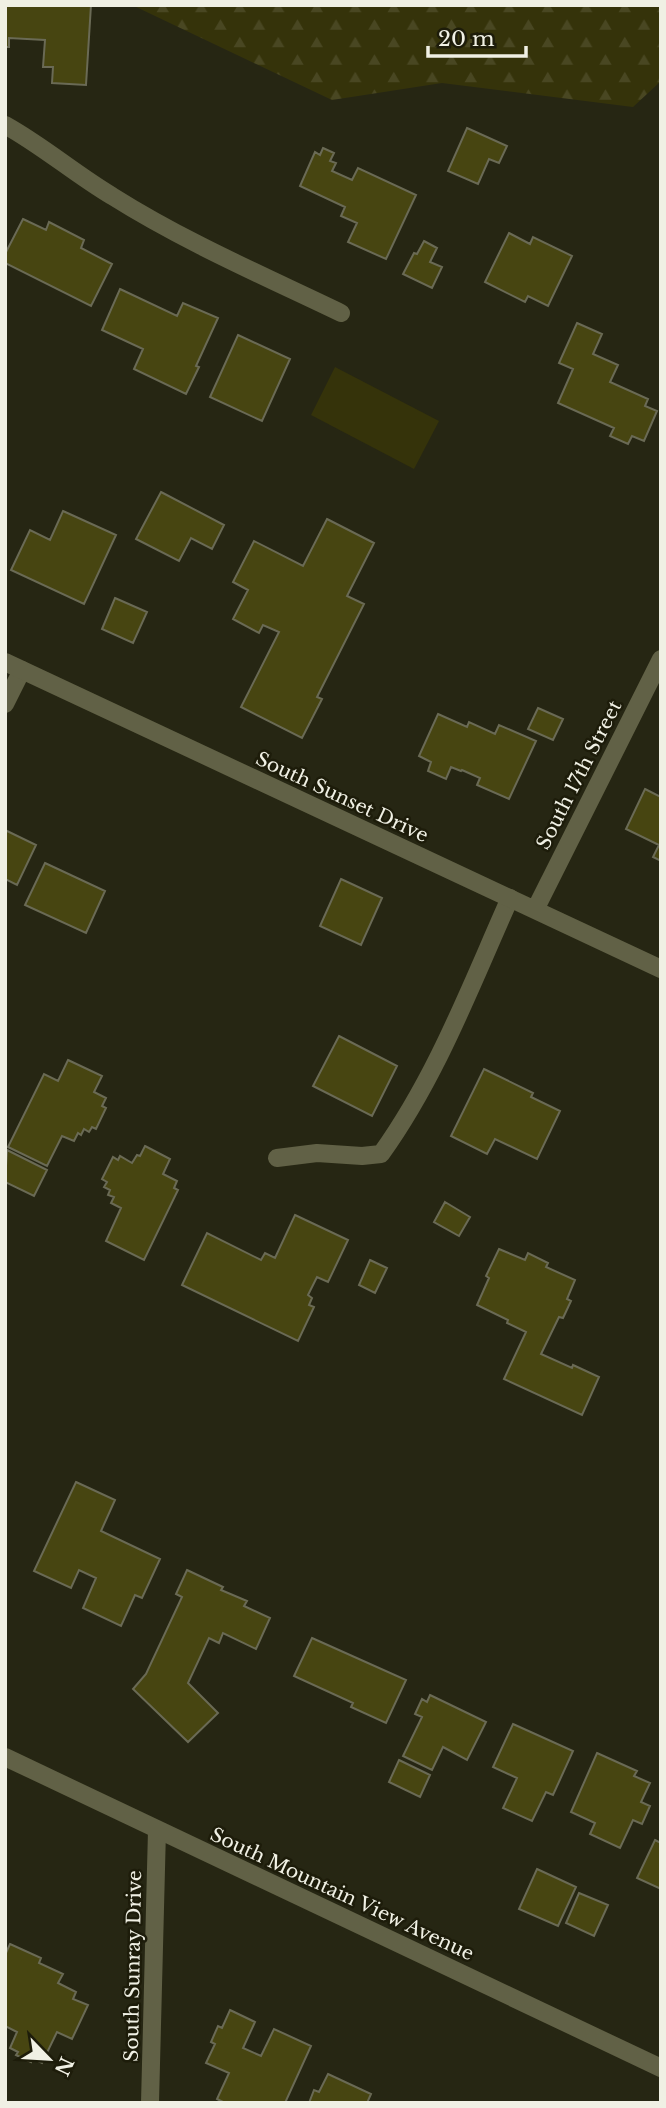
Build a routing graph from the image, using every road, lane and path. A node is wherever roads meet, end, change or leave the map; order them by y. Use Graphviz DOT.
graph roads {
  1 [pos="5,125"];
  2 [pos="341,313"];
  3 [pos="661,659"];
  4 [pos="5,662"];
  5 [pos="22,670"];
  6 [pos="5,704"];
  7 [pos="510,898"];
  8 [pos="535,910"];
  9 [pos="661,969"];
  10 [pos="277,1158"];
  11 [pos="5,1757"];
  12 [pos="157,1830"];
  13 [pos="661,2068"];
  14 [pos="150,2103"];
  1 -- 2 [label="street"];
  3 -- 8 [label="street, South 17th Street"];
  4 -- 5 [label="street, South Sunset Drive"];
  5 -- 6 [label="street"];
  5 -- 7 [label="street, South Sunset Drive"];
  7 -- 8 [label="street, South Sunset Drive"];
  7 -- 10 [label="street"];
  8 -- 9 [label="street, South Sunset Drive"];
  11 -- 12 [label="street, South Mountain View Avenue"];
  12 -- 13 [label="street, South Mountain View Avenue"];
  12 -- 14 [label="street, South Sunray Drive"];
}
